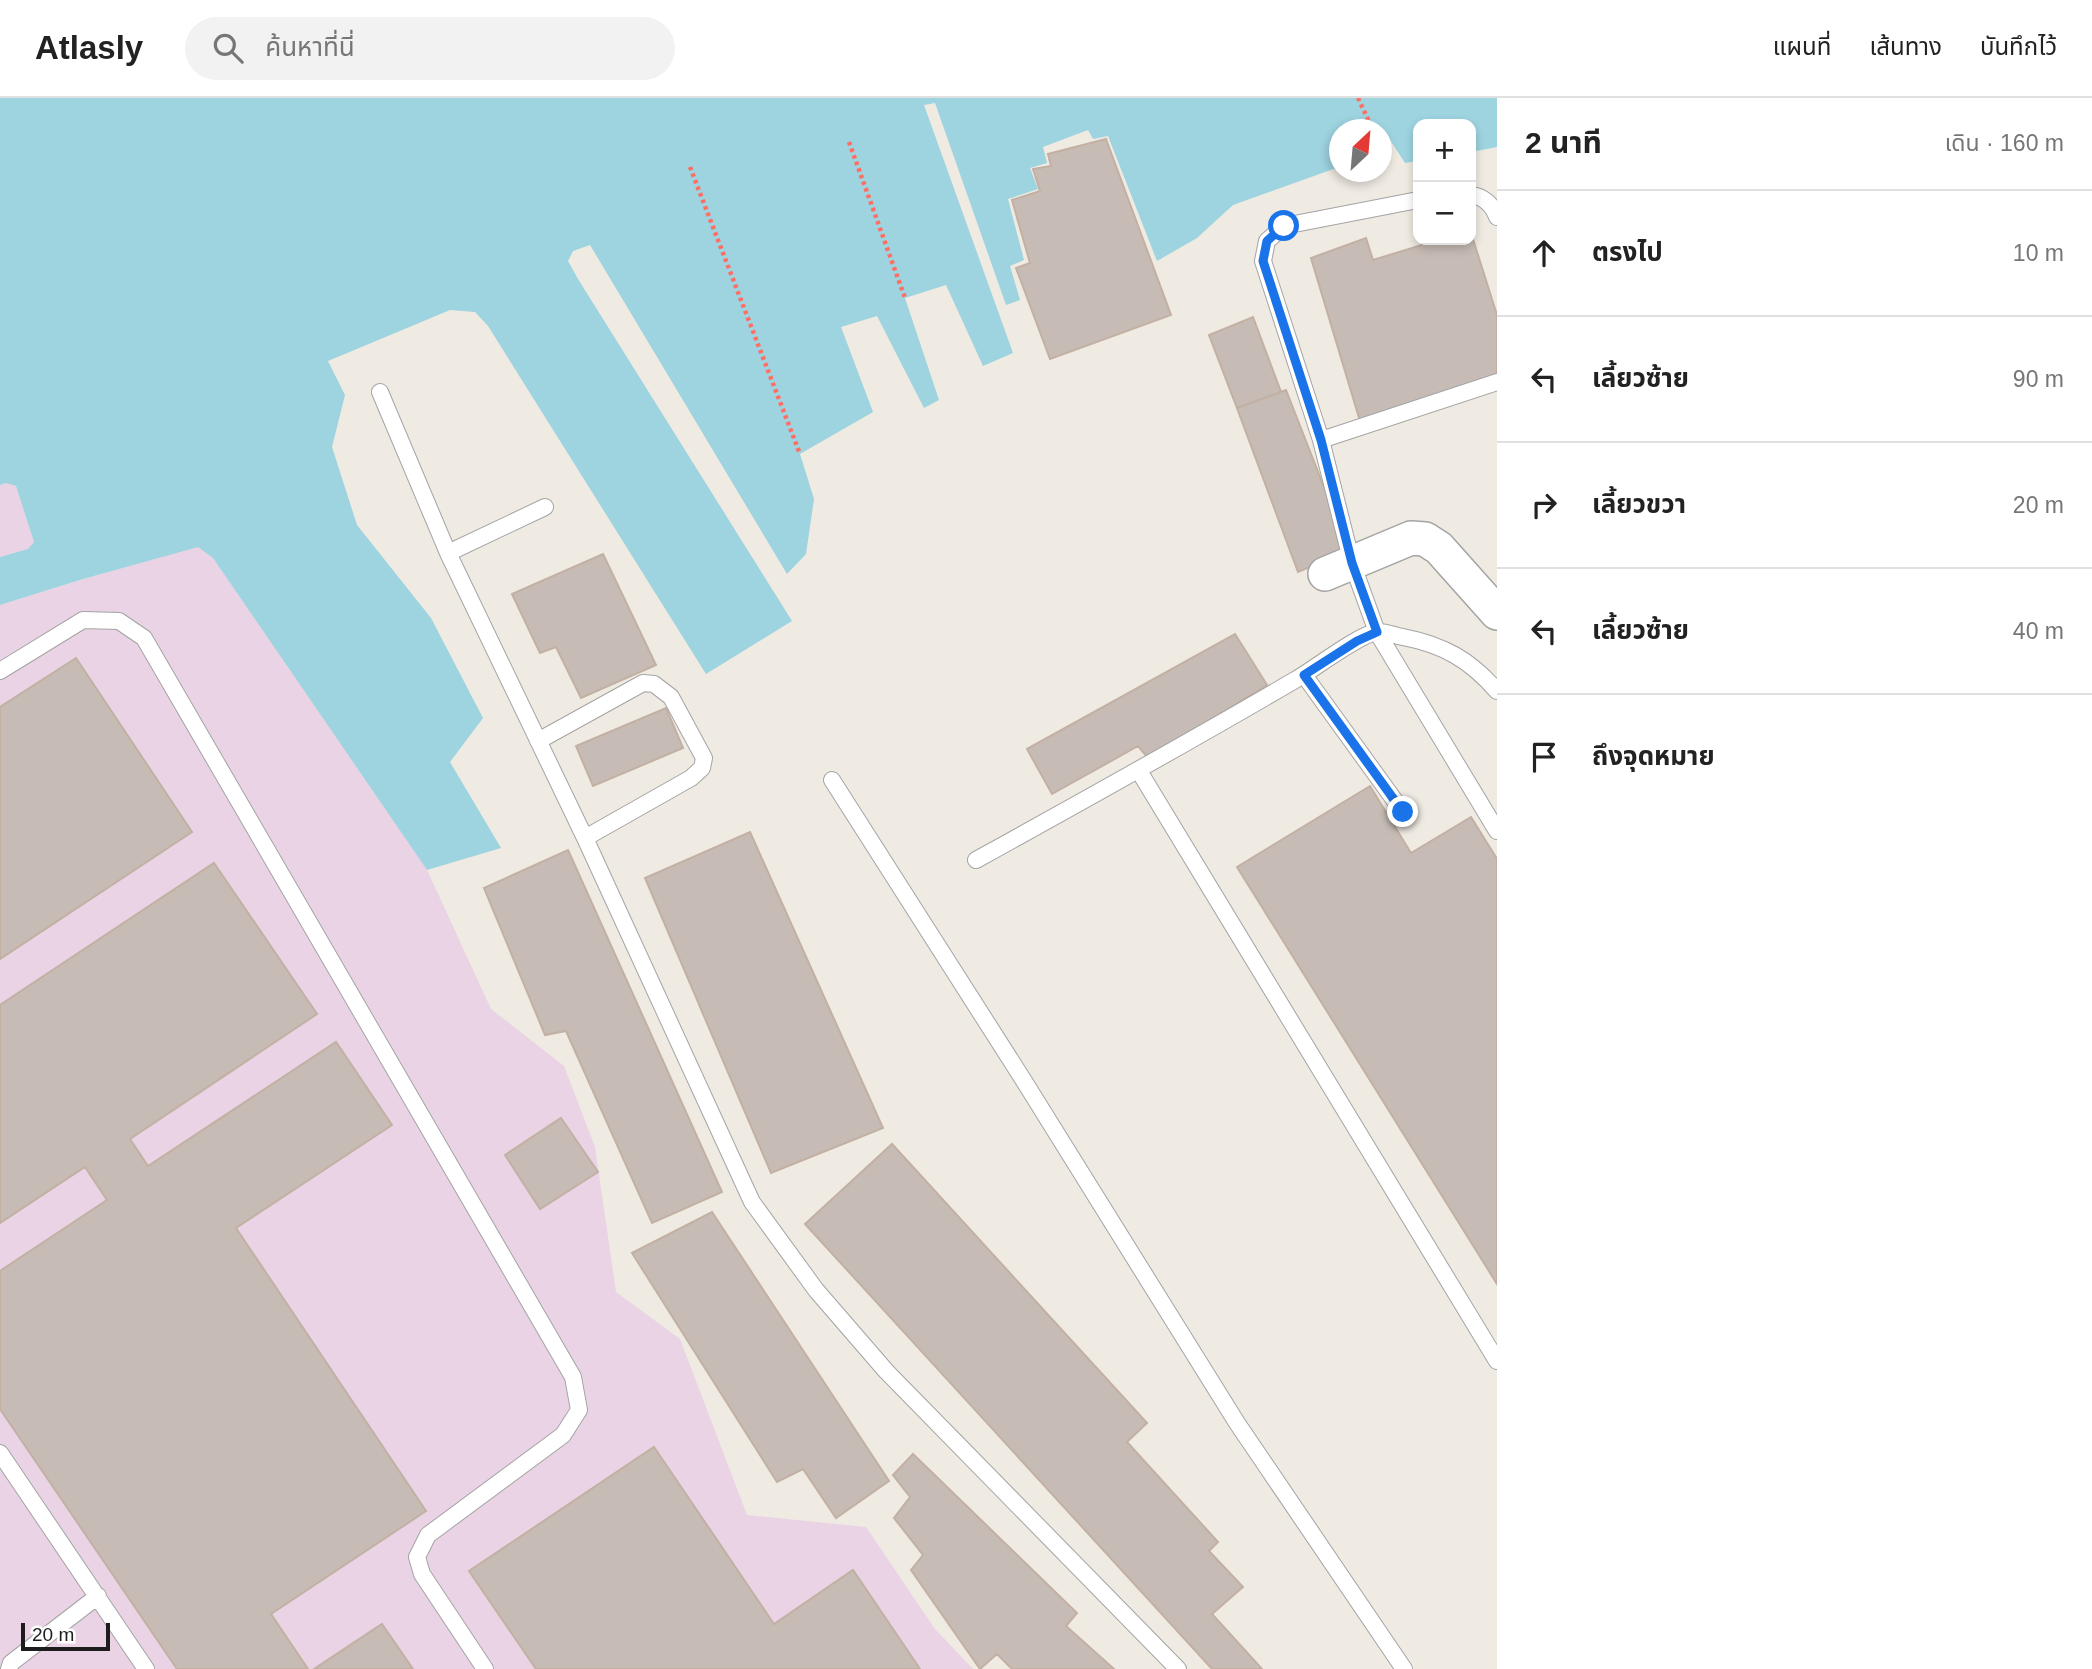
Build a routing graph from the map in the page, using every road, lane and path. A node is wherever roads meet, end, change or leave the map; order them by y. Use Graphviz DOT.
graph roads {
  1 [pos="1358,98"];
  2 [pos="1368,119"];
  3 [pos="849,142"];
  4 [pos="690,167"];
  5 [pos="1476,196"];
  6 [pos="1413,201"];
  7 [pos="1497,217"];
  8 [pos="905,298"];
  9 [pos="1497,382"];
  10 [pos="380,392"];
  11 [pos="1321,440"];
  12 [pos="800,454"];
  13 [pos="545,507"];
  14 [pos="448,553"];
  15 [pos="1338,568"];
  16 [pos="1497,613"];
  17 [pos="1377,632"];
  18 [pos="0,671"];
  19 [pos="1304,675"];
  20 [pos="1497,691"];
  21 [pos="538,741"];
  22 [pos="1139,771"];
  23 [pos="832,780"];
  24 [pos="1403,812"];
  25 [pos="1497,831"];
  26 [pos="584,838"];
  27 [pos="976,860"];
  28 [pos="1497,1361"];
  29 [pos="0,1453"];
  30 [pos="98,1596"];
  31 [pos="9,1669"];
  32 [pos="146,1669"];
  33 [pos="485,1669"];
  34 [pos="1178,1669"];
  35 [pos="1404,1669"];
  1 -- 2 [label="path"];
  3 -- 8 [label="path"];
  4 -- 12 [label="path"];
  5 -- 7 [label="lane"];
  6 -- 11 [label="lane"];
  9 -- 11 [label="lane"];
  10 -- 14 [label="lane"];
  11 -- 15 [label="lane"];
  13 -- 14 [label="lane"];
  14 -- 21 [label="lane"];
  15 -- 16 [label="street"];
  15 -- 17 [label="lane"];
  17 -- 19 [label="lane"];
  17 -- 20 [label="lane"];
  17 -- 25 [label="lane"];
  18 -- 33 [label="lane"];
  19 -- 22 [label="lane"];
  19 -- 24 [label="lane"];
  21 -- 26 [label="lane"];
  21 -- 26 [label="lane"];
  22 -- 27 [label="lane"];
  22 -- 28 [label="lane"];
  23 -- 35 [label="lane"];
  26 -- 34 [label="lane"];
  29 -- 30 [label="lane"];
  30 -- 31 [label="lane"];
  30 -- 32 [label="lane"];
}
